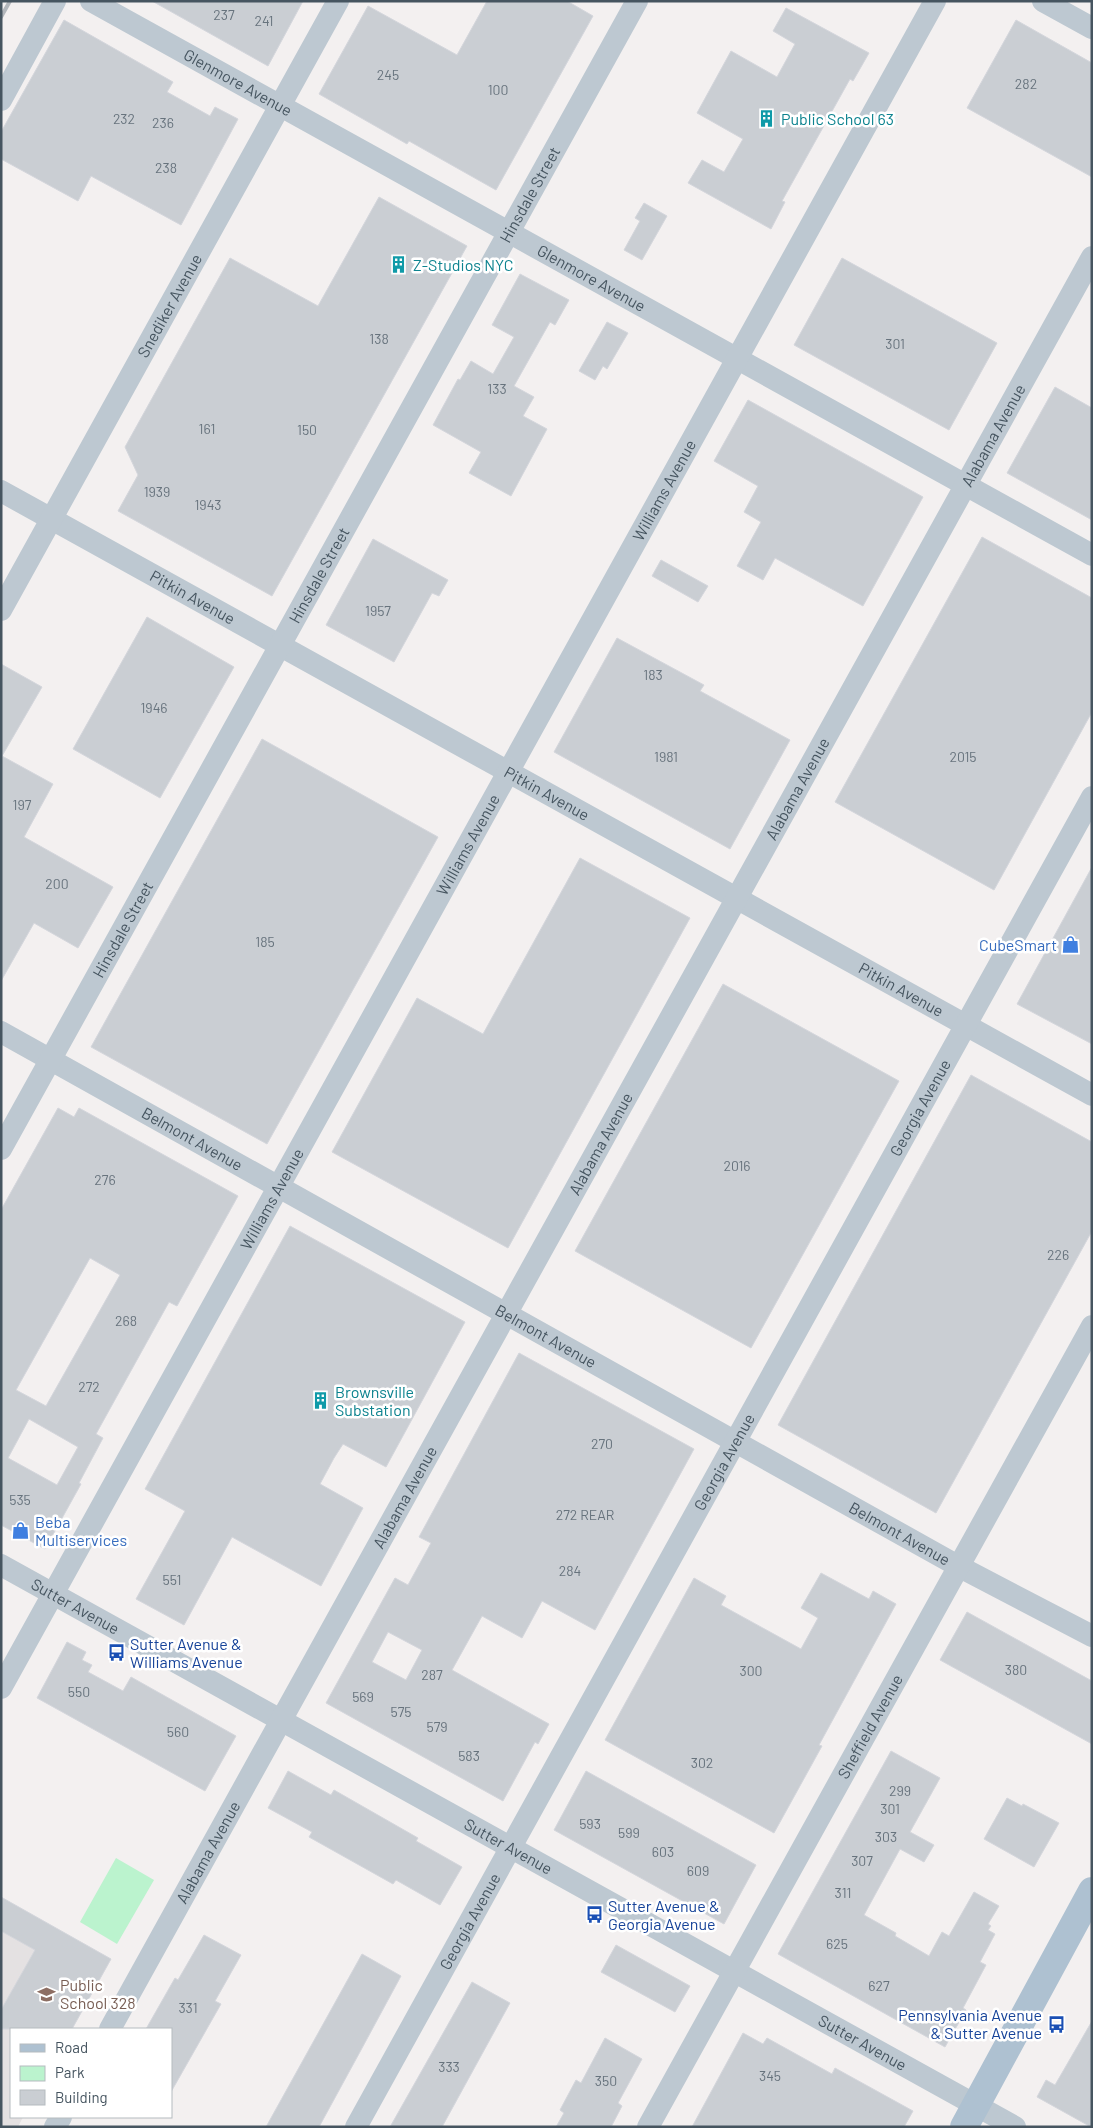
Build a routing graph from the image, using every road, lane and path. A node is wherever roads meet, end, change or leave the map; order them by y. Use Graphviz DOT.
graph roads {
  1 [pos="55,1"];
  2 [pos="91,1"];
  3 [pos="338,1"];
  4 [pos="637,1"];
  5 [pos="935,1"];
  6 [pos="1043,1"];
  7 [pos="1092,28"];
  8 [pos="1,100"];
  9 [pos="279,107"];
  10 [pos="509,233"];
  11 [pos="1092,257"];
  12 [pos="737,359"];
  13 [pos="965,486"];
  14 [pos="1,491"];
  15 [pos="52,519"];
  16 [pos="1092,555"];
  17 [pos="1,610"];
  18 [pos="280,646"];
  19 [pos="509,772"];
  20 [pos="1092,797"];
  21 [pos="738,898"];
  22 [pos="966,1025"];
  23 [pos="1,1032"];
  24 [pos="51,1060"];
  25 [pos="1092,1095"];
  26 [pos="1,1149"];
  27 [pos="278,1187"];
  28 [pos="507,1314"];
  29 [pos="1092,1326"];
  30 [pos="734,1441"];
  31 [pos="1,1565"];
  32 [pos="958,1566"];
  33 [pos="54,1594"];
  34 [pos="1092,1636"];
  35 [pos="1,1688"];
  36 [pos="282,1720"];
  37 [pos="510,1847"];
  38 [pos="1092,1891"];
  39 [pos="734,1970"];
  40 [pos="111,2028"];
  41 [pos="970,2116"];
  42 [pos="356,2127"];
  43 [pos="648,2127"];
  44 [pos="1015,2127"];
  1 -- 8 [label="street"];
  2 -- 9 [label="street, Glenmore Avenue"];
  3 -- 9 [label="street, Snediker Avenue"];
  4 -- 10 [label="street, Hinsdale Street"];
  5 -- 12 [label="street, Williams Avenue"];
  6 -- 7 [label="street"];
  9 -- 10 [label="street, Glenmore Avenue"];
  9 -- 15 [label="street, Snediker Avenue"];
  10 -- 12 [label="street, Glenmore Avenue"];
  10 -- 18 [label="street, Hinsdale Street"];
  11 -- 13 [label="street, Alabama Avenue"];
  12 -- 13 [label="street, Glenmore Avenue"];
  12 -- 19 [label="street, Williams Avenue"];
  13 -- 16 [label="street, Glenmore Avenue"];
  13 -- 21 [label="street, Alabama Avenue"];
  14 -- 15 [label="street, Pitkin Avenue"];
  15 -- 17 [label="street, Snediker Avenue"];
  15 -- 18 [label="street, Pitkin Avenue"];
  18 -- 19 [label="street, Pitkin Avenue"];
  18 -- 24 [label="street, Hinsdale Street"];
  19 -- 21 [label="street, Pitkin Avenue"];
  19 -- 27 [label="street, Williams Avenue"];
  20 -- 22 [label="street, Georgia Avenue"];
  21 -- 22 [label="street, Pitkin Avenue"];
  21 -- 28 [label="street, Alabama Avenue"];
  22 -- 25 [label="street, Pitkin Avenue"];
  22 -- 30 [label="street, Georgia Avenue"];
  23 -- 24 [label="street, Belmont Avenue"];
  24 -- 26 [label="street, Hinsdale Street"];
  24 -- 27 [label="street, Belmont Avenue"];
  27 -- 28 [label="street, Belmont Avenue"];
  27 -- 33 [label="street, Williams Avenue"];
  28 -- 30 [label="street, Belmont Avenue"];
  28 -- 36 [label="street, Alabama Avenue"];
  29 -- 32 [label="street, Sheffield Avenue"];
  30 -- 32 [label="street, Belmont Avenue"];
  30 -- 37 [label="street, Georgia Avenue"];
  31 -- 33 [label="street, Sutter Avenue"];
  32 -- 34 [label="street, Belmont Avenue"];
  32 -- 39 [label="street, Sheffield Avenue"];
  33 -- 35 [label="street, Williams Avenue"];
  33 -- 36 [label="street, Sutter Avenue"];
  36 -- 37 [label="street, Sutter Avenue"];
  36 -- 40 [label="street, Alabama Avenue"];
  37 -- 39 [label="street, Sutter Avenue"];
  37 -- 42 [label="street, Georgia Avenue"];
  38 -- 41 [label="main road"];
  39 -- 41 [label="street, Sutter Avenue"];
  39 -- 43 [label="street, Sheffield Avenue"];
  41 -- 44 [label="street, Sutter Avenue"];
}
